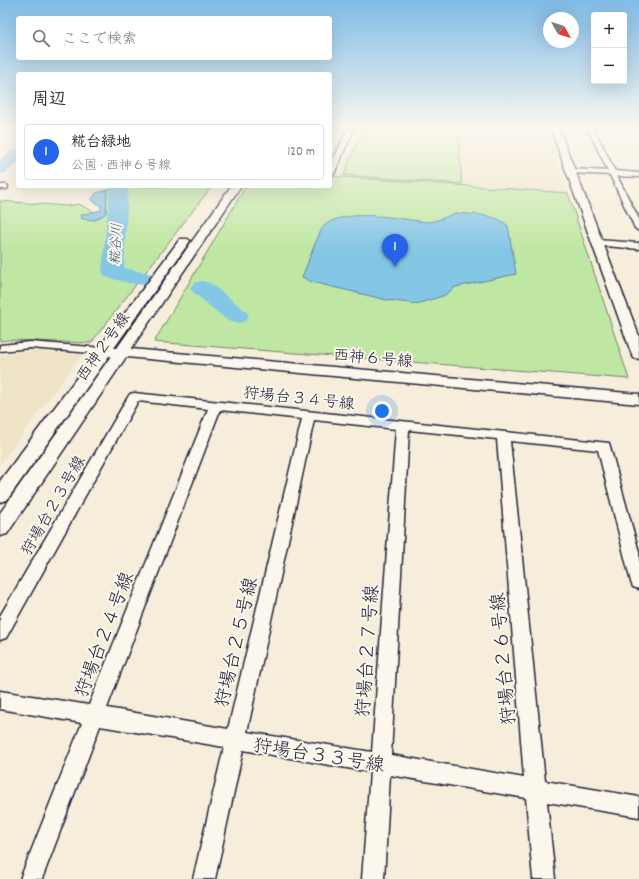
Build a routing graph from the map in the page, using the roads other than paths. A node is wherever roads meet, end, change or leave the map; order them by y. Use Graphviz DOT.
graph roads {
  1 [pos="610,170"];
  2 [pos="570,171"];
  3 [pos="611,173"];
  4 [pos="639,175"];
  5 [pos="223,188"];
  6 [pos="235,188"];
  7 [pos="639,228"];
  8 [pos="597,243"];
  9 [pos="639,246"];
  10 [pos="0,348"];
  11 [pos="104,351"];
  12 [pos="120,352"];
  13 [pos="639,355"];
  14 [pos="134,397"];
  15 [pos="639,399"];
  16 [pos="215,406"];
  17 [pos="309,415"];
  18 [pos="403,425"];
  19 [pos="503,435"];
  20 [pos="0,495"];
  21 [pos="0,528"];
  22 [pos="639,582"];
  23 [pos="0,632"];
  24 [pos="0,700"];
  25 [pos="93,716"];
  26 [pos="234,740"];
  27 [pos="379,764"];
  28 [pos="535,789"];
  29 [pos="639,806"];
  30 [pos="31,879"];
  31 [pos="204,879"];
  32 [pos="373,879"];
  33 [pos="544,879"];
  1 -- 3 [label="street"];
  2 -- 3 [label="street"];
  2 -- 8 [label="street"];
  3 -- 4 [label="street"];
  3 -- 7 [label="street"];
  5 -- 11 [label="street, 西神２号線"];
  6 -- 12 [label="street, 西神２号線"];
  8 -- 9 [label="street"];
  8 -- 13 [label="street"];
  10 -- 11 [label="street"];
  11 -- 12 [label="street, 西神６号線"];
  11 -- 20 [label="street, 西神２号線"];
  12 -- 15 [label="street, 西神６号線"];
  12 -- 21 [label="street, 西神２号線"];
  14 -- 16 [label="street, 狩場台３４号線"];
  14 -- 23 [label="street, 狩場台２３号線"];
  16 -- 17 [label="street, 狩場台３４号線"];
  16 -- 25 [label="street, 狩場台２４号線"];
  17 -- 18 [label="street, 狩場台３４号線"];
  17 -- 26 [label="street, 狩場台２５号線"];
  18 -- 19 [label="street, 狩場台３４号線"];
  18 -- 27 [label="street, 狩場台２７号線"];
  19 -- 22 [label="street, 狩場台３４号線"];
  19 -- 28 [label="street, 狩場台２６号線"];
  24 -- 25 [label="street, 狩場台３３号線"];
  25 -- 26 [label="street, 狩場台３３号線"];
  25 -- 30 [label="street, 狩場台２４号線"];
  26 -- 27 [label="street, 狩場台３３号線"];
  26 -- 31 [label="street, 狩場台２５号線"];
  27 -- 28 [label="street, 狩場台３３号線"];
  27 -- 32 [label="street, 狩場台２７号線"];
  28 -- 29 [label="street, 狩場台３３号線"];
  28 -- 33 [label="street, 狩場台２６号線"];
}
